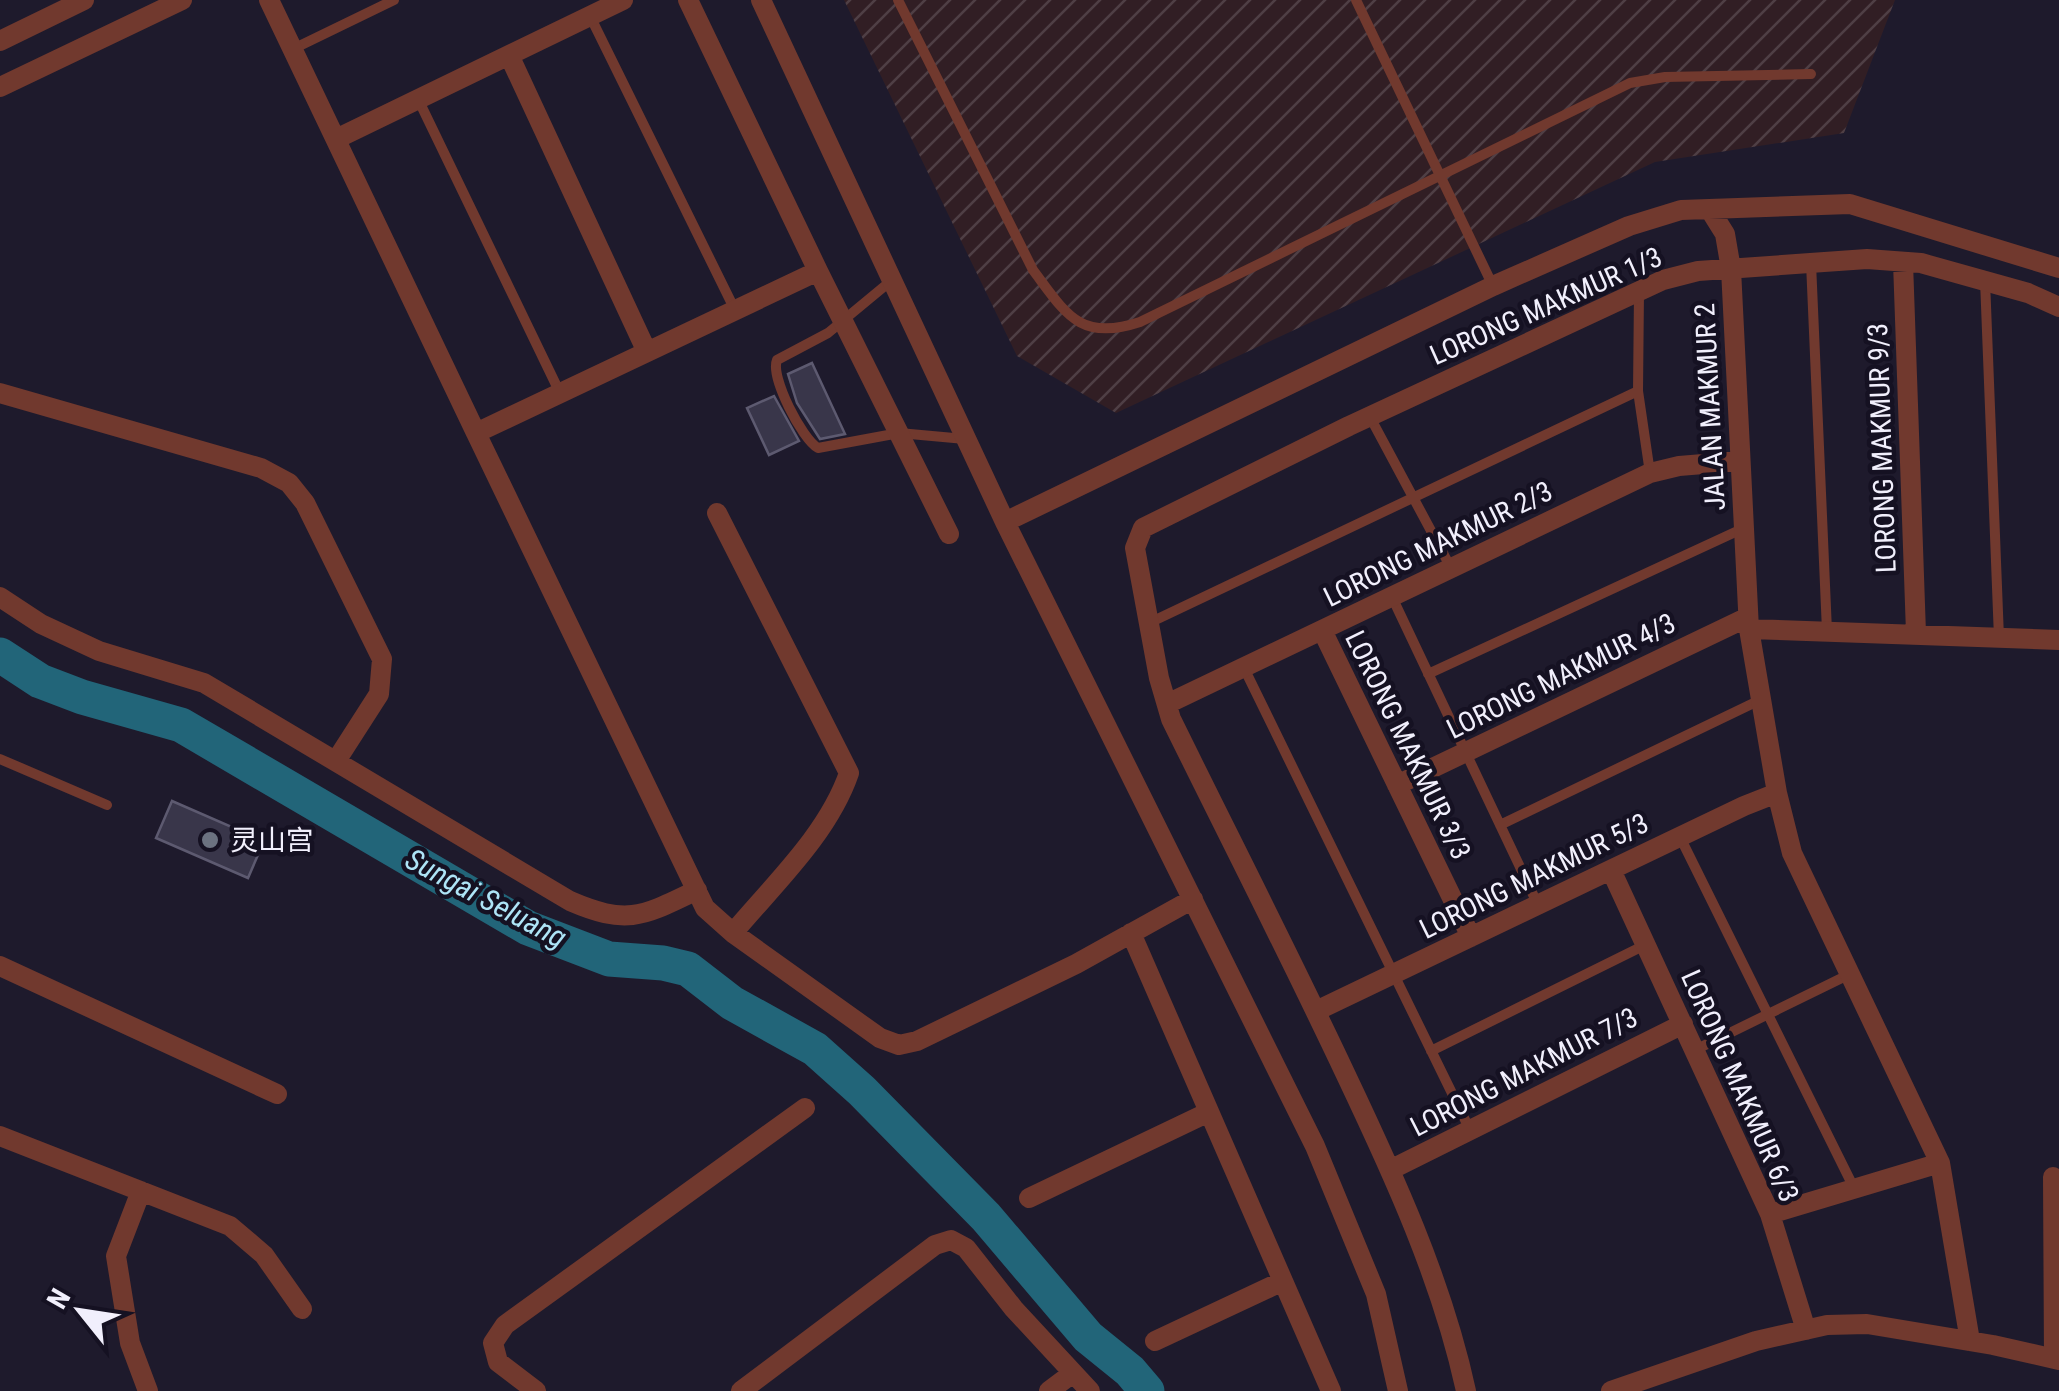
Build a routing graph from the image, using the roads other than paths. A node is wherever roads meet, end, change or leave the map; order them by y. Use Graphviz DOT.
graph roads {
  1 [pos="84,0"];
  2 [pos="182,0"];
  3 [pos="270,0"];
  4 [pos="394,0"];
  5 [pos="623,0"];
  6 [pos="688,0"];
  7 [pos="761,0"];
  8 [pos="898,0"];
  9 [pos="1356,0"];
  10 [pos="590,16"];
  11 [pos="0,40"];
  12 [pos="293,50"];
  13 [pos="509,55"];
  14 [pos="1812,74"];
  15 [pos="0,88"];
  16 [pos="418,99"];
  17 [pos="336,139"];
  18 [pos="1438,174"];
  19 [pos="1710,210"];
  20 [pos="1904,262"];
  21 [pos="1811,263"];
  22 [pos="2059,268"];
  23 [pos="1731,269"];
  24 [pos="818,271"];
  25 [pos="892,280"];
  26 [pos="1985,280"];
  27 [pos="1493,286"];
  28 [pos="1639,291"];
  29 [pos="2058,306"];
  30 [pos="735,310"];
  31 [pos="842,320"];
  32 [pos="647,352"];
  33 [pos="1638,391"];
  34 [pos="0,393"];
  35 [pos="560,393"];
  36 [pos="1370,417"];
  37 [pos="476,432"];
  38 [pos="899,433"];
  39 [pos="966,439"];
  40 [pos="1740,462"];
  41 [pos="1650,473"];
  42 [pos="1414,496"];
  43 [pos="717,512"];
  44 [pos="1005,522"];
  45 [pos="1744,528"];
  46 [pos="950,534"];
  47 [pos="1451,568"];
  48 [pos="0,597"];
  49 [pos="1392,597"];
  50 [pos="1149,623"];
  51 [pos="1748,623"];
  52 [pos="1322,630"];
  53 [pos="1828,631"];
  54 [pos="1916,633"];
  55 [pos="1999,638"];
  56 [pos="2059,640"];
  57 [pos="1244,667"];
  58 [pos="1428,674"];
  59 [pos="1761,700"];
  60 [pos="1166,704"];
  61 [pos="1465,753"];
  62 [pos="0,759"];
  63 [pos="336,761"];
  64 [pos="1397,785"];
  65 [pos="1777,793"];
  66 [pos="107,806"];
  67 [pos="1500,825"];
  68 [pos="1680,836"];
  69 [pos="1611,870"];
  70 [pos="697,890"];
  71 [pos="1192,899"];
  72 [pos="1538,905"];
  73 [pos="1132,933"];
  74 [pos="733,934"];
  75 [pos="1471,937"];
  76 [pos="1646,944"];
  77 [pos="0,966"];
  78 [pos="1394,974"];
  79 [pos="1850,974"];
  80 [pos="1316,1011"];
  81 [pos="1770,1013"];
  82 [pos="1683,1024"];
  83 [pos="1695,1050"];
  84 [pos="1431,1051"];
  85 [pos="276,1094"];
  86 [pos="805,1108"];
  87 [pos="1209,1112"];
  88 [pos="1470,1130"];
  89 [pos="0,1136"];
  90 [pos="1940,1163"];
  91 [pos="1390,1170"];
  92 [pos="2053,1177"];
  93 [pos="1855,1189"];
  94 [pos="141,1191"];
  95 [pos="1029,1198"];
  96 [pos="1770,1214"];
  97 [pos="1283,1281"];
  98 [pos="302,1309"];
  99 [pos="1806,1330"];
  100 [pos="1155,1340"];
  101 [pos="1970,1341"];
  102 [pos="2056,1360"];
  103 [pos="1073,1373"];
  104 [pos="1654,1384"];
  105 [pos="148,1391"];
  106 [pos="536,1391"];
  107 [pos="741,1391"];
  108 [pos="1049,1391"];
  109 [pos="1090,1391"];
  110 [pos="1330,1391"];
  111 [pos="1398,1391"];
  112 [pos="1466,1391"];
  113 [pos="1611,1391"];
  1 -- 11 [label="street"];
  2 -- 15 [label="street"];
  3 -- 12 [label="street"];
  4 -- 12 [label="lane"];
  5 -- 10 [label="street"];
  6 -- 24 [label="street"];
  7 -- 25 [label="street"];
  8 -- 18 [label="lane"];
  9 -- 18 [label="lane"];
  10 -- 13 [label="street"];
  10 -- 30 [label="lane"];
  12 -- 17 [label="street"];
  13 -- 16 [label="street"];
  13 -- 32 [label="street"];
  14 -- 18 [label="lane"];
  16 -- 17 [label="street"];
  16 -- 35 [label="lane"];
  17 -- 37 [label="street"];
  18 -- 27 [label="lane"];
  19 -- 22 [label="street"];
  19 -- 23 [label="street, JALAN MAKMUR 2"];
  19 -- 27 [label="street"];
  20 -- 21 [label="street, LORONG MAKMUR 1/3"];
  20 -- 26 [label="street, LORONG MAKMUR 1/3"];
  20 -- 54 [label="street, LORONG MAKMUR 9/3"];
  21 -- 23 [label="street, LORONG MAKMUR 1/3"];
  21 -- 53 [label="lane"];
  23 -- 28 [label="street, LORONG MAKMUR 1/3"];
  23 -- 40 [label="street, JALAN MAKMUR 2"];
  24 -- 30 [label="street"];
  24 -- 31 [label="street"];
  25 -- 31 [label="lane"];
  25 -- 39 [label="street"];
  26 -- 29 [label="street, LORONG MAKMUR 1/3"];
  26 -- 55 [label="lane"];
  27 -- 44 [label="street"];
  28 -- 33 [label="lane"];
  28 -- 36 [label="street, LORONG MAKMUR 1/3"];
  30 -- 32 [label="street"];
  31 -- 38 [label="street"];
  31 -- 38 [label="lane"];
  32 -- 35 [label="street"];
  33 -- 41 [label="lane"];
  33 -- 42 [label="lane"];
  34 -- 63 [label="street"];
  35 -- 37 [label="street"];
  36 -- 42 [label="lane"];
  36 -- 50 [label="street, LORONG MAKMUR 1/3"];
  37 -- 70 [label="street"];
  38 -- 39 [label="lane"];
  38 -- 46 [label="street"];
  39 -- 44 [label="street"];
  40 -- 41 [label="street, LORONG MAKMUR 2/3"];
  40 -- 45 [label="street, JALAN MAKMUR 2"];
  41 -- 47 [label="street, LORONG MAKMUR 2/3"];
  42 -- 47 [label="lane"];
  42 -- 50 [label="lane"];
  43 -- 74 [label="street"];
  44 -- 71 [label="street"];
  45 -- 51 [label="street, JALAN MAKMUR 2"];
  45 -- 58 [label="lane"];
  47 -- 49 [label="street, LORONG MAKMUR 2/3"];
  48 -- 63 [label="street"];
  49 -- 52 [label="street, LORONG MAKMUR 2/3"];
  49 -- 58 [label="lane"];
  50 -- 60 [label="street"];
  51 -- 53 [label="street"];
  51 -- 59 [label="street, JALAN MAKMUR 2"];
  51 -- 61 [label="street, LORONG MAKMUR 4/3"];
  52 -- 57 [label="street, LORONG MAKMUR 2/3"];
  52 -- 64 [label="street, LORONG MAKMUR 3/3"];
  53 -- 54 [label="street"];
  54 -- 55 [label="street"];
  55 -- 56 [label="street"];
  57 -- 60 [label="street, LORONG MAKMUR 2/3"];
  57 -- 78 [label="lane"];
  58 -- 61 [label="lane"];
  59 -- 65 [label="street, JALAN MAKMUR 2"];
  59 -- 67 [label="lane"];
  60 -- 80 [label="street"];
  61 -- 64 [label="street, LORONG MAKMUR 4/3"];
  61 -- 67 [label="lane"];
  62 -- 66 [label="lane"];
  63 -- 70 [label="street"];
  64 -- 75 [label="street, LORONG MAKMUR 3/3"];
  65 -- 68 [label="street, LORONG MAKMUR 5/3"];
  65 -- 79 [label="street, JALAN MAKMUR 2"];
  67 -- 72 [label="lane"];
  68 -- 69 [label="street, LORONG MAKMUR 5/3"];
  68 -- 81 [label="lane"];
  69 -- 72 [label="street, LORONG MAKMUR 5/3"];
  69 -- 76 [label="street, LORONG MAKMUR 6/3"];
  70 -- 74 [label="street"];
  71 -- 73 [label="street"];
  71 -- 111 [label="street"];
  72 -- 75 [label="street, LORONG MAKMUR 5/3"];
  73 -- 74 [label="street"];
  73 -- 87 [label="street"];
  75 -- 78 [label="street, LORONG MAKMUR 5/3"];
  76 -- 82 [label="street, LORONG MAKMUR 6/3"];
  76 -- 84 [label="lane"];
  77 -- 85 [label="street"];
  78 -- 80 [label="street, LORONG MAKMUR 5/3"];
  78 -- 84 [label="lane"];
  79 -- 81 [label="lane"];
  79 -- 90 [label="street, JALAN MAKMUR 2"];
  80 -- 91 [label="street"];
  81 -- 83 [label="lane"];
  81 -- 93 [label="lane"];
  82 -- 83 [label="street, LORONG MAKMUR 6/3"];
  82 -- 88 [label="street, LORONG MAKMUR 7/3"];
  83 -- 96 [label="street, LORONG MAKMUR 6/3"];
  84 -- 88 [label="lane"];
  86 -- 106 [label="street"];
  87 -- 95 [label="street"];
  87 -- 97 [label="street"];
  88 -- 91 [label="street, LORONG MAKMUR 7/3"];
  89 -- 94 [label="street"];
  90 -- 93 [label="street"];
  90 -- 101 [label="street, JALAN MAKMUR 2"];
  91 -- 112 [label="street"];
  92 -- 102 [label="street"];
  93 -- 96 [label="street"];
  94 -- 98 [label="street"];
  94 -- 105 [label="street"];
  96 -- 99 [label="street, LORONG MAKMUR 6/3"];
  97 -- 100 [label="street"];
  97 -- 110 [label="street"];
  99 -- 101 [label="street"];
  99 -- 104 [label="street"];
  101 -- 102 [label="street"];
  103 -- 107 [label="street"];
  103 -- 108 [label="street"];
  103 -- 109 [label="street"];
  104 -- 113 [label="street"];
}
